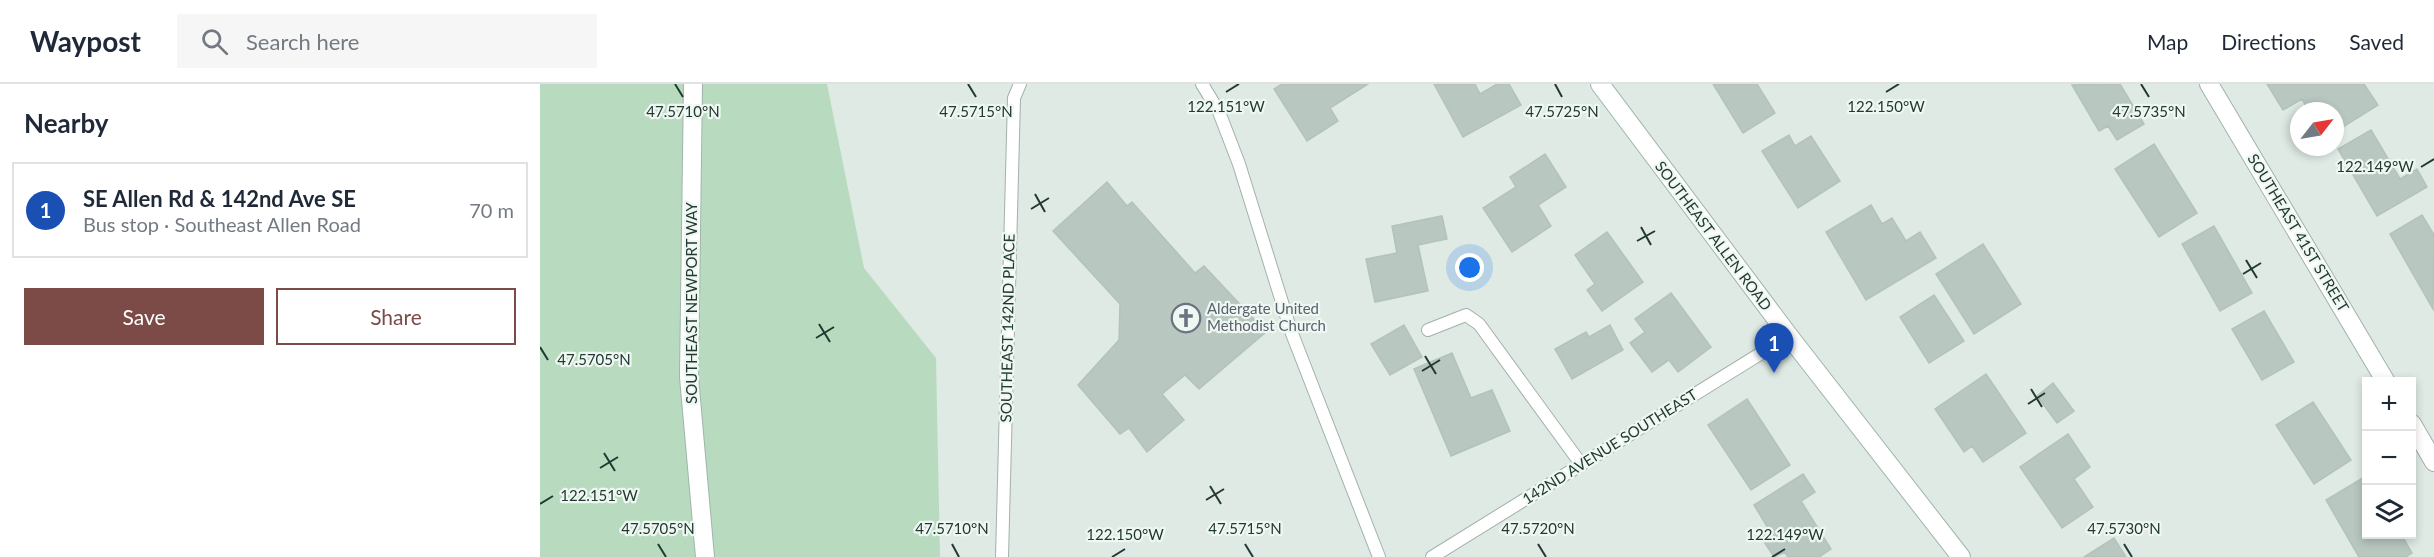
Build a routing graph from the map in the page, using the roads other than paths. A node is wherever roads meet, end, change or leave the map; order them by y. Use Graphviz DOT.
graph roads {
  1 [pos="693,84"];
  2 [pos="1020,84"];
  3 [pos="1202,84"];
  4 [pos="1600,84"];
  5 [pos="2209,84"];
  6 [pos="1428,330"];
  7 [pos="1789,336"];
  8 [pos="2384,377"];
  9 [pos="2416,431"];
  10 [pos="2434,462"];
  11 [pos="1581,464"];
  12 [pos="705,557"];
  13 [pos="1002,557"];
  14 [pos="1379,557"];
  15 [pos="1431,557"];
  16 [pos="1961,557"];
  1 -- 12 [label="street, SOUTHEAST NEWPORT WAY"];
  2 -- 13 [label="lane, SOUTHEAST 142ND PLACE"];
  3 -- 14 [label="lane"];
  4 -- 7 [label="street, SOUTHEAST ALLEN ROAD"];
  5 -- 8 [label="street, SOUTHEAST 41ST STREET"];
  6 -- 11 [label="lane"];
  7 -- 11 [label="lane, 142ND AVENUE SOUTHEAST"];
  7 -- 16 [label="street, SOUTHEAST ALLEN ROAD"];
  9 -- 10 [label="street"];
  11 -- 15 [label="lane, 142ND AVENUE SOUTHEAST"];
}
